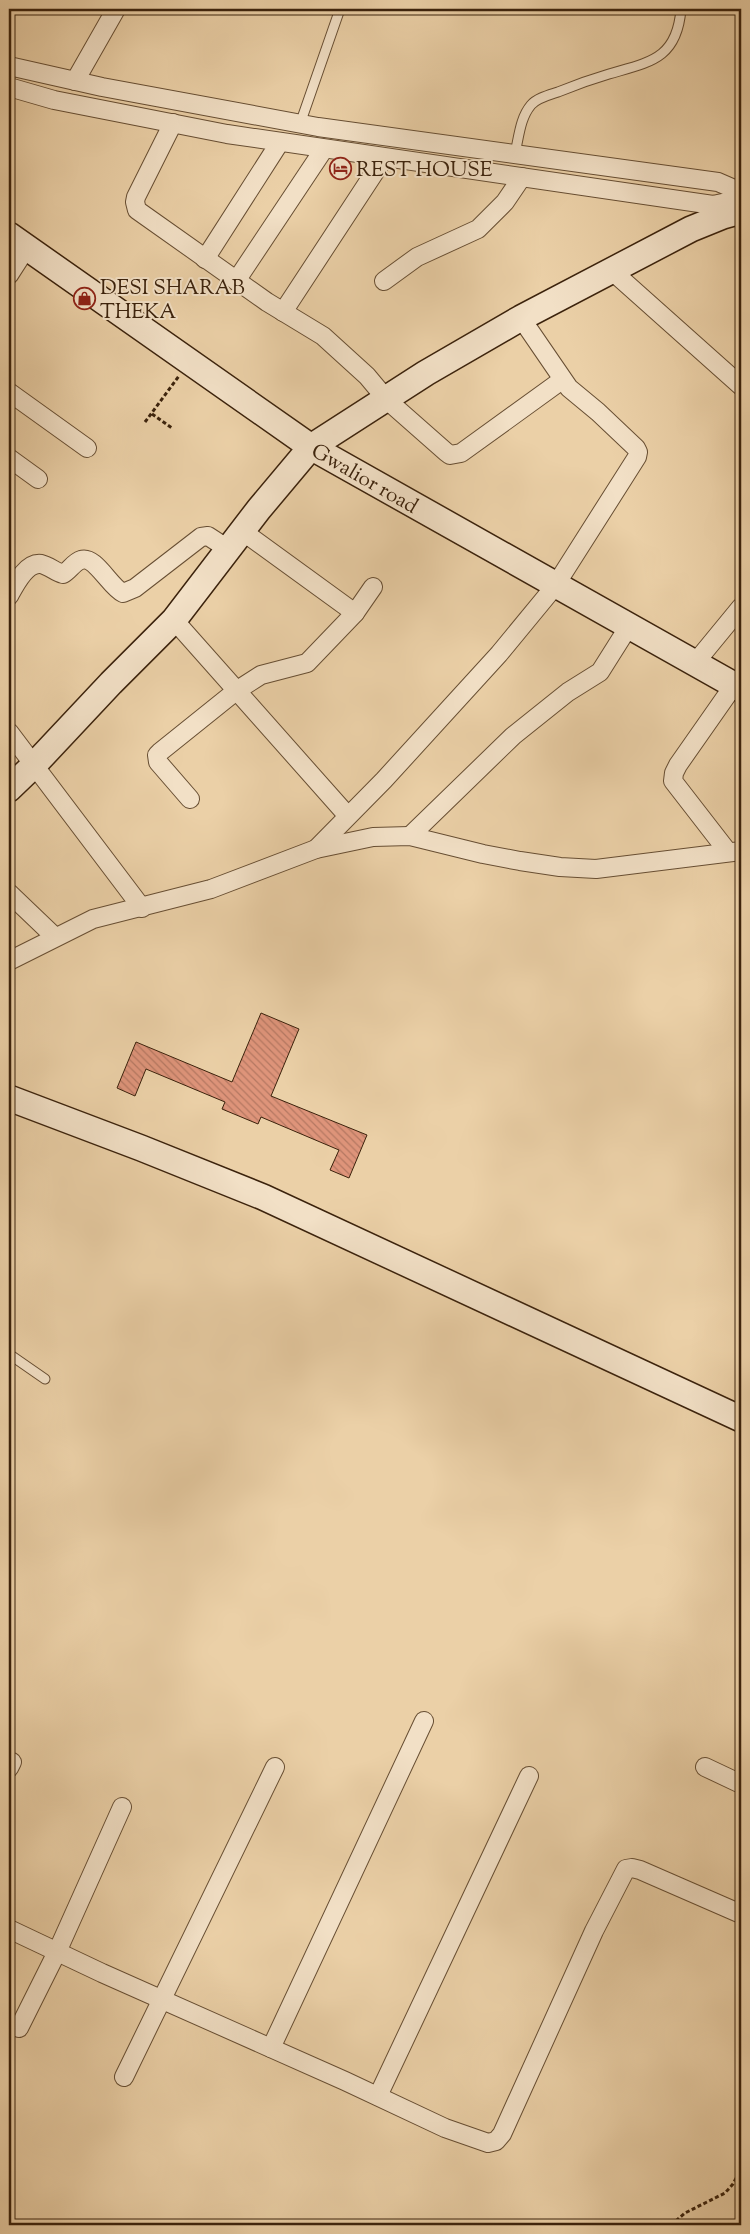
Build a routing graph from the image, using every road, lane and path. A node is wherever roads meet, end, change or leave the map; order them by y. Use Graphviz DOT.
graph roads {
  1 [pos="116,9"];
  2 [pos="340,9"];
  3 [pos="681,9"];
  4 [pos="9,66"];
  5 [pos="75,81"];
  6 [pos="9,87"];
  7 [pos="173,123"];
  8 [pos="300,124"];
  9 [pos="280,142"];
  10 [pos="324,149"];
  11 [pos="516,152"];
  12 [pos="384,158"];
  13 [pos="522,177"];
  14 [pos="741,192"];
  15 [pos="741,199"];
  16 [pos="741,211"];
  17 [pos="18,241"];
  18 [pos="205,260"];
  19 [pos="611,270"];
  20 [pos="9,276"];
  21 [pos="236,281"];
  22 [pos="384,281"];
  23 [pos="283,312"];
  24 [pos="521,318"];
  25 [pos="190,362"];
  26 [pos="562,380"];
  27 [pos="741,386"];
  28 [pos="9,392"];
  29 [pos="387,400"];
  30 [pos="152,414"];
  31 [pos="145,422"];
  32 [pos="172,428"];
  33 [pos="311,447"];
  34 [pos="87,448"];
  35 [pos="9,458"];
  36 [pos="38,479"];
  37 [pos="235,540"];
  38 [pos="555,586"];
  39 [pos="373,587"];
  40 [pos="9,596"];
  41 [pos="741,607"];
  42 [pos="355,613"];
  43 [pos="174,620"];
  44 [pos="629,626"];
  45 [pos="695,663"];
  46 [pos="738,687"];
  47 [pos="236,691"];
  48 [pos="9,732"];
  49 [pos="34,765"];
  50 [pos="9,789"];
  51 [pos="190,799"];
  52 [pos="347,815"];
  53 [pos="410,836"];
  54 [pos="316,849"];
  55 [pos="735,852"];
  56 [pos="9,893"];
  57 [pos="142,908"];
  58 [pos="55,937"];
  59 [pos="9,961"];
  60 [pos="9,1098"];
  61 [pos="9,1354"];
  62 [pos="45,1379"];
  63 [pos="738,1415"];
  64 [pos="424,1721"];
  65 [pos="275,1767"];
  66 [pos="705,1767"];
  67 [pos="529,1776"];
  68 [pos="741,1784"];
  69 [pos="122,1807"];
  70 [pos="741,1914"];
  71 [pos="9,1929"];
  72 [pos="57,1952"];
  73 [pos="161,2000"];
  74 [pos="19,2028"];
  75 [pos="271,2048"];
  76 [pos="124,2077"];
  77 [pos="378,2096"];
  78 [pos="741,2169"];
  79 [pos="671,2225"];
  1 -- 5 [label="street"];
  2 -- 8 [label="lane"];
  3 -- 11 [label="lane"];
  4 -- 5 [label="street"];
  5 -- 8 [label="street"];
  6 -- 7 [label="street"];
  7 -- 9 [label="street"];
  7 -- 18 [label="street"];
  8 -- 11 [label="street"];
  9 -- 10 [label="street"];
  9 -- 18 [label="street"];
  10 -- 12 [label="street"];
  10 -- 21 [label="street"];
  11 -- 14 [label="street"];
  12 -- 13 [label="street"];
  12 -- 23 [label="street"];
  13 -- 15 [label="street"];
  13 -- 22 [label="street"];
  16 -- 19 [label="main road"];
  17 -- 20 [label="street"];
  17 -- 25 [label="main road, Gwalior road"];
  18 -- 21 [label="street"];
  19 -- 24 [label="main road"];
  19 -- 27 [label="street"];
  21 -- 23 [label="street"];
  23 -- 29 [label="street"];
  24 -- 26 [label="street"];
  24 -- 29 [label="main road"];
  25 -- 30 [label="path"];
  25 -- 33 [label="main road, Gwalior road"];
  26 -- 29 [label="street"];
  26 -- 38 [label="street"];
  28 -- 34 [label="street"];
  29 -- 33 [label="main road"];
  30 -- 31 [label="path"];
  30 -- 32 [label="path"];
  33 -- 37 [label="main road"];
  33 -- 38 [label="main road, Gwalior road"];
  35 -- 36 [label="street"];
  37 -- 40 [label="street"];
  37 -- 42 [label="street"];
  37 -- 43 [label="main road"];
  38 -- 44 [label="main road, Gwalior road"];
  38 -- 52 [label="street"];
  39 -- 42 [label="street"];
  41 -- 45 [label="street"];
  42 -- 47 [label="street"];
  43 -- 47 [label="street"];
  43 -- 49 [label="main road"];
  44 -- 45 [label="main road, Gwalior road"];
  44 -- 53 [label="street"];
  45 -- 46 [label="main road, Gwalior road"];
  46 -- 55 [label="street"];
  47 -- 51 [label="street"];
  47 -- 52 [label="street"];
  48 -- 49 [label="street"];
  49 -- 50 [label="main road"];
  49 -- 57 [label="street"];
  52 -- 54 [label="street"];
  53 -- 54 [label="street"];
  53 -- 55 [label="street"];
  54 -- 57 [label="street"];
  56 -- 58 [label="street"];
  57 -- 58 [label="street"];
  58 -- 59 [label="street"];
  60 -- 63 [label="main road"];
  61 -- 62 [label="lane"];
  64 -- 75 [label="street"];
  65 -- 73 [label="street"];
  66 -- 68 [label="street"];
  67 -- 77 [label="street"];
  69 -- 72 [label="street"];
  70 -- 77 [label="street"];
  71 -- 72 [label="street"];
  72 -- 73 [label="street"];
  72 -- 74 [label="street"];
  73 -- 75 [label="street"];
  73 -- 76 [label="street"];
  75 -- 77 [label="street"];
  78 -- 79 [label="path"];
}
